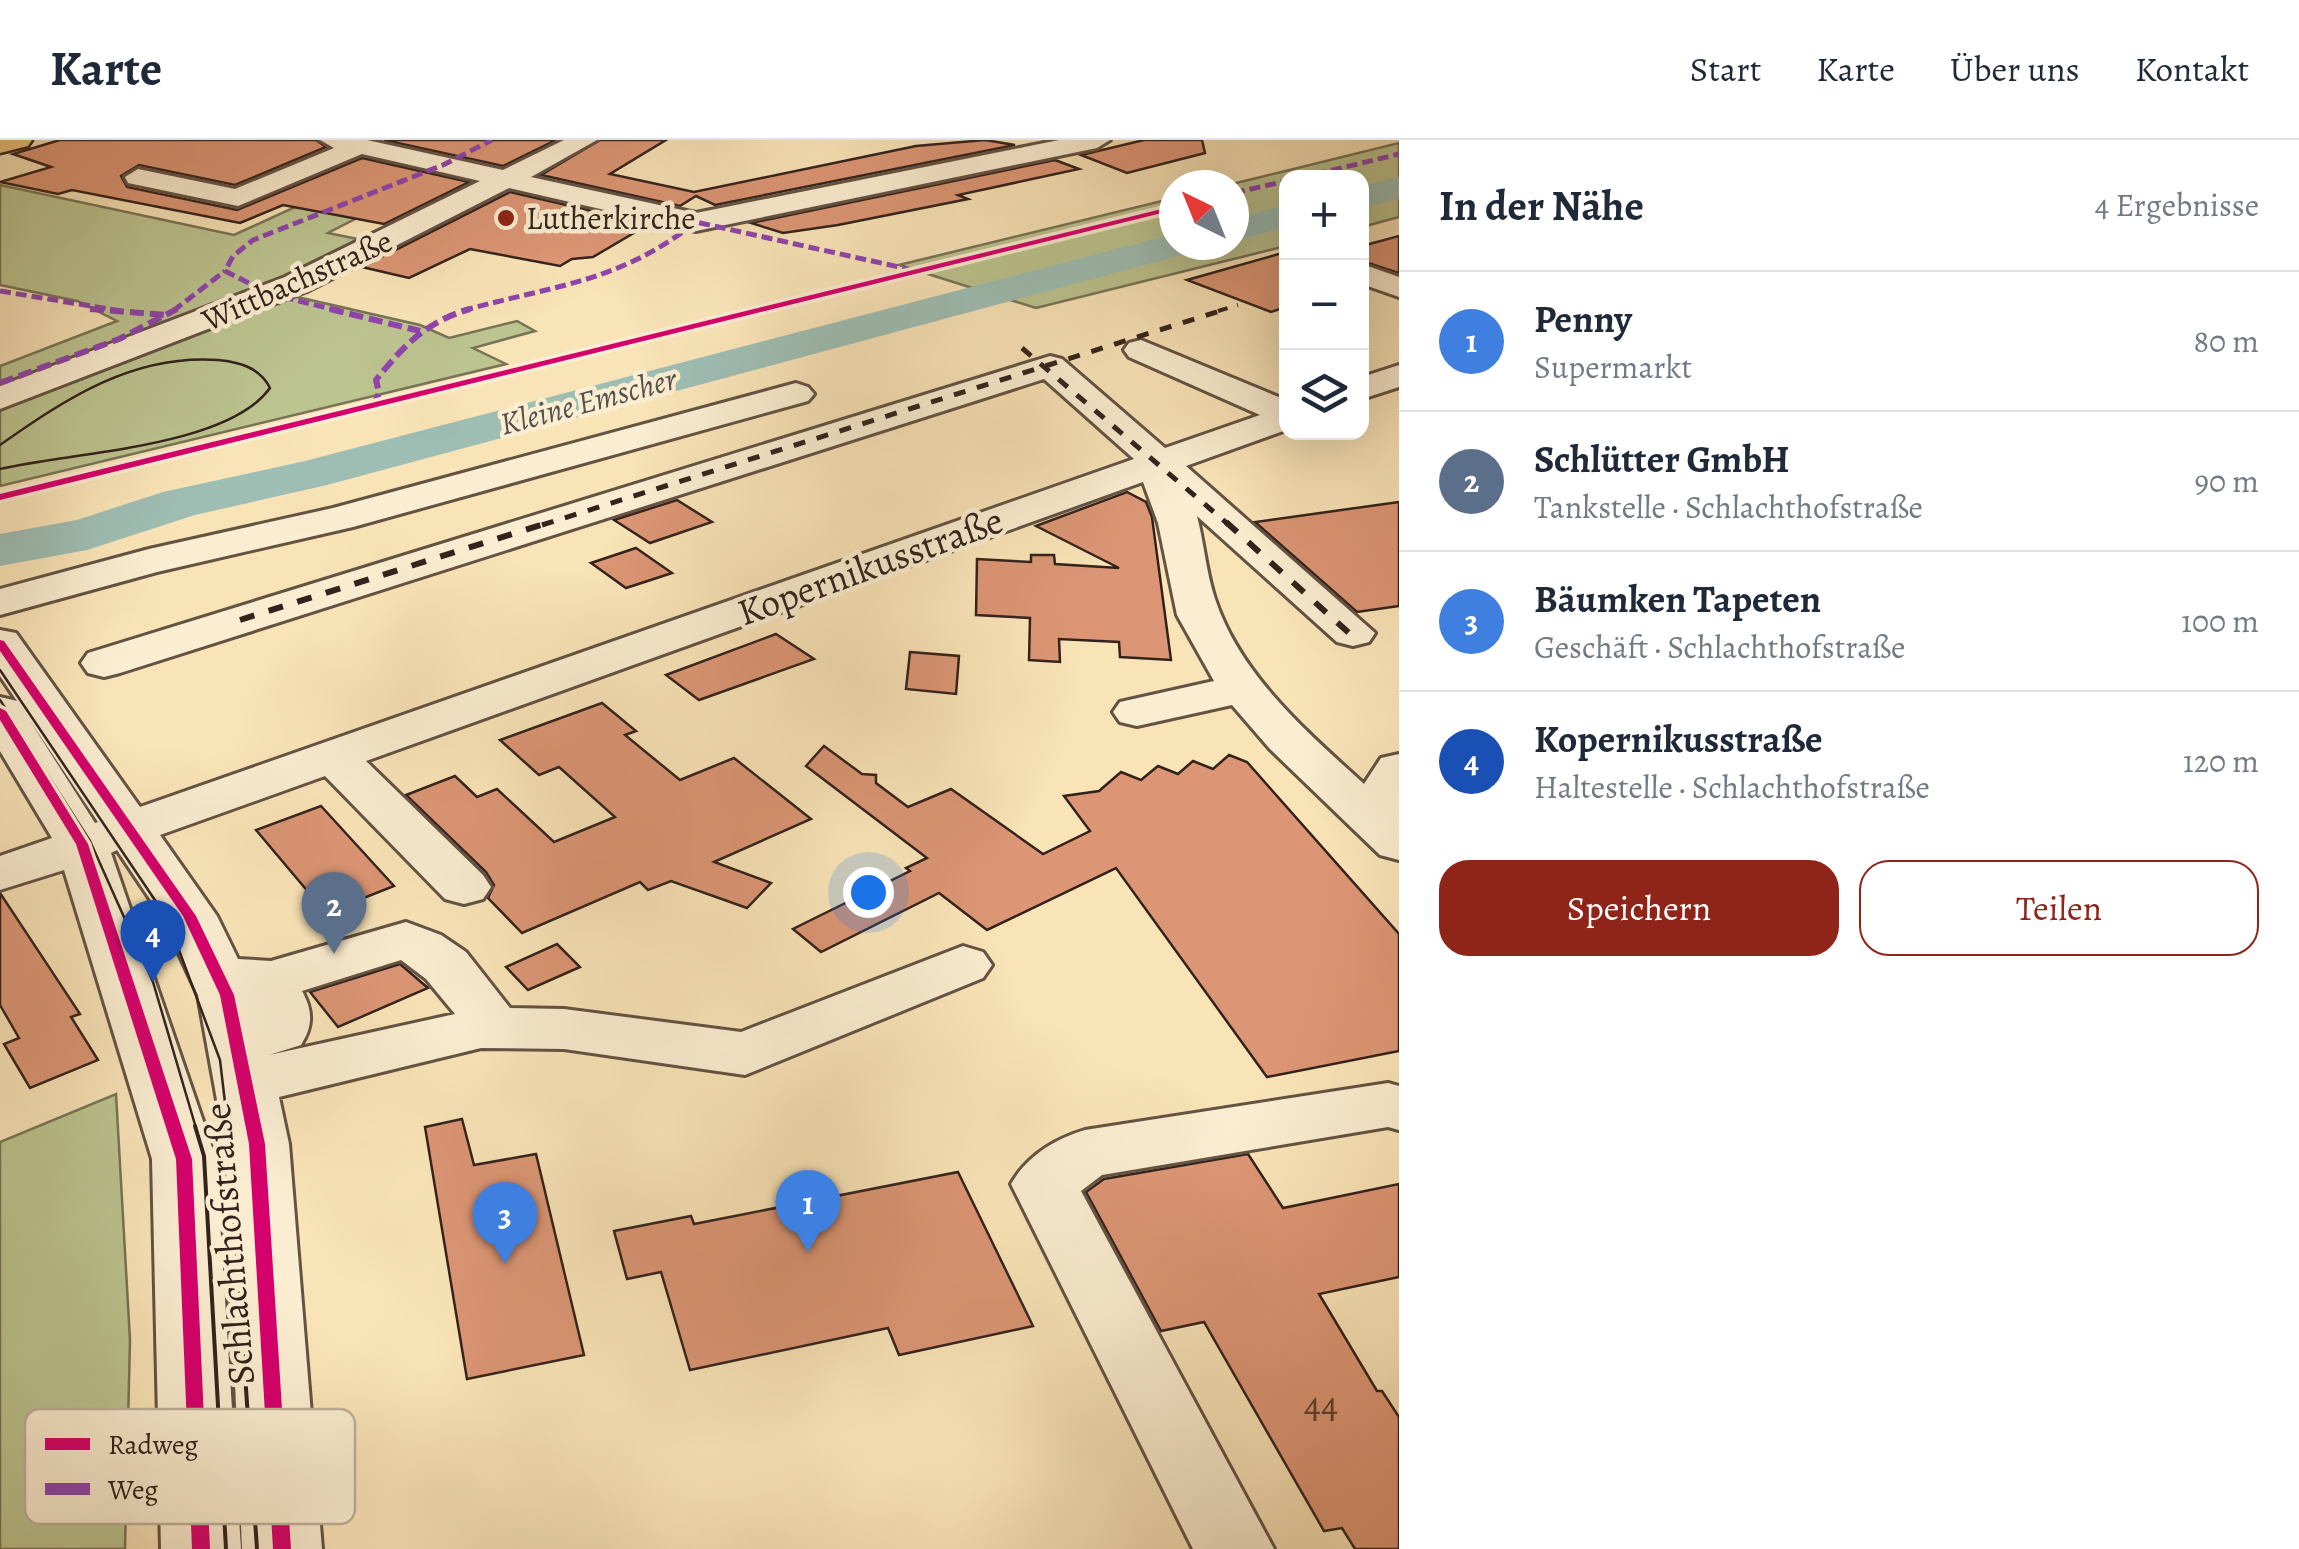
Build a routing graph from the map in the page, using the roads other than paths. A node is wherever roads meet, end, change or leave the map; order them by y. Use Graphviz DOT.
graph roads {
  1 [pos="19,140"];
  2 [pos="333,140"];
  3 [pos="584,140"];
  4 [pos="1097,140"];
  5 [pos="0,145"];
  6 [pos="360,146"];
  7 [pos="138,176"];
  8 [pos="508,179"];
  9 [pos="1369,276"];
  10 [pos="1399,288"];
  11 [pos="1141,350"];
  12 [pos="1399,375"];
  13 [pos="1279,378"];
  14 [pos="37,384"];
  15 [pos="1369,386"];
  16 [pos="1238,392"];
  17 [pos="103,394"];
  18 [pos="796,394"];
  19 [pos="0,398"];
  20 [pos="1279,412"];
  21 [pos="1279,418"];
  22 [pos="1154,465"];
  23 [pos="0,602"];
  24 [pos="1353,633"];
  25 [pos="0,643"];
  26 [pos="104,663"];
  27 [pos="1244,688"];
  28 [pos="0,711"];
  29 [pos="1137,712"];
  30 [pos="334,757"];
  31 [pos="1399,769"];
  32 [pos="1384,829"];
  33 [pos="104,836"];
  34 [pos="0,874"];
  35 [pos="464,886"];
  36 [pos="963,965"];
  37 [pos="244,980"];
  38 [pos="492,1028"];
  39 [pos="240,1062"];
  40 [pos="1399,1108"];
  41 [pos="195,1409"];
  42 [pos="273,1409"];
  43 [pos="200,1524"];
  44 [pos="280,1524"];
  45 [pos="201,1549"];
  46 [pos="282,1549"];
  47 [pos="1234,1549"];
  1 -- 5 [label="main road"];
  2 -- 6 [label="street"];
  3 -- 8 [label="street, Wittbachstraße"];
  4 -- 8 [label="street"];
  6 -- 7 [label="street"];
  6 -- 8 [label="street"];
  8 -- 14 [label="street, Wittbachstraße"];
  9 -- 10 [label="street"];
  11 -- 16 [label="street"];
  12 -- 15 [label="street"];
  13 -- 16 [label="street"];
  14 -- 17 [label="street"];
  14 -- 19 [label="street, Wittbachstraße"];
  16 -- 20 [label="street"];
  18 -- 23 [label="street"];
  21 -- 22 [label="street, Kopernikusstraße"];
  22 -- 24 [label="street"];
  22 -- 26 [label="street"];
  22 -- 27 [label="street"];
  22 -- 30 [label="street, Kopernikusstraße"];
  25 -- 33 [label="street, Schlachthofstraße"];
  27 -- 29 [label="street"];
  27 -- 32 [label="street"];
  28 -- 33 [label="street, Schlachthofstraße"];
  30 -- 33 [label="street, Kopernikusstraße"];
  30 -- 35 [label="street"];
  31 -- 32 [label="street"];
  33 -- 34 [label="street, Kopernikusstraße"];
  33 -- 37 [label="street, Schlachthofstraße"];
  33 -- 41 [label="street, Schlachthofstraße"];
  36 -- 38 [label="street"];
  37 -- 38 [label="street"];
  37 -- 39 [label="street, Schlachthofstraße"];
  38 -- 39 [label="street"];
  39 -- 42 [label="street, Schlachthofstraße"];
  40 -- 47 [label="street"];
  43 -- 45 [label="street, Schlachthofstraße"];
  44 -- 46 [label="street, Schlachthofstraße"];
}
